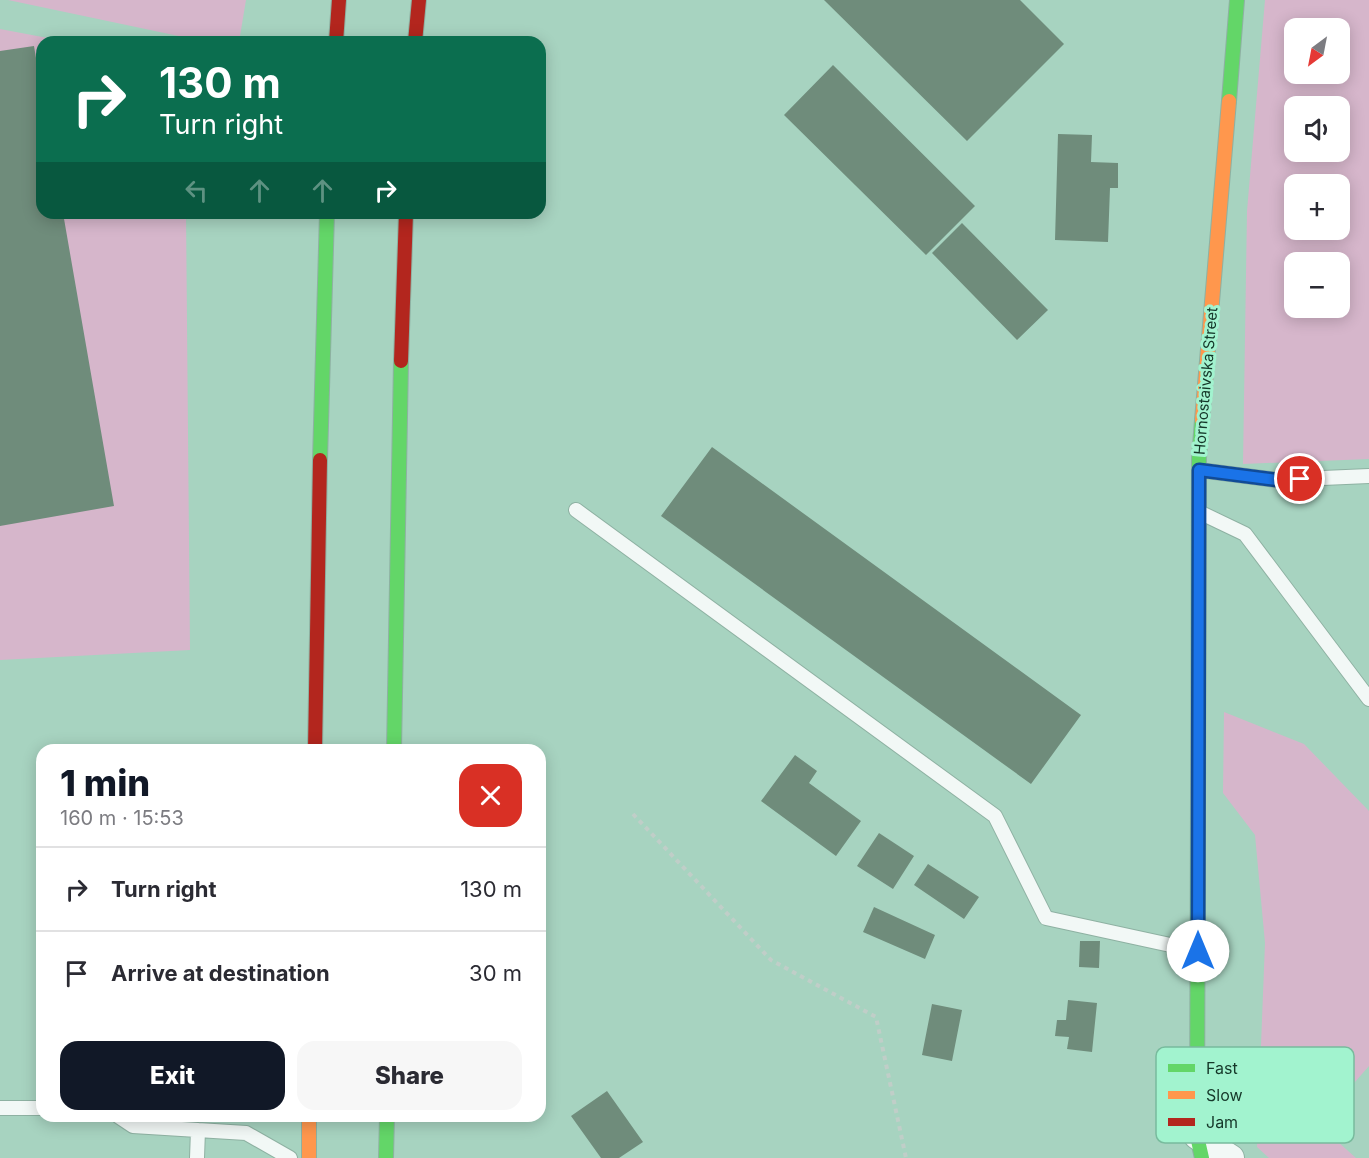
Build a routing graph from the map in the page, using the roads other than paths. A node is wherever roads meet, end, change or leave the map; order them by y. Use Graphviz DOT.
graph roads {
  1 [pos="339,0"];
  2 [pos="419,0"];
  3 [pos="1237,0"];
  4 [pos="336,36"];
  5 [pos="416,36"];
  6 [pos="327,219"];
  7 [pos="406,219"];
  8 [pos="1199,470"];
  9 [pos="1369,476"];
  10 [pos="576,510"];
  11 [pos="1199,512"];
  12 [pos="1369,699"];
  13 [pos="315,744"];
  14 [pos="394,744"];
  15 [pos="1198,951"];
  16 [pos="1199,1047"];
  17 [pos="0,1108"];
  18 [pos="36,1108"];
  19 [pos="127,1122"];
  20 [pos="309,1122"];
  21 [pos="387,1122"];
  22 [pos="198,1130"];
  23 [pos="1200,1147"];
  24 [pos="197,1158"];
  25 [pos="290,1158"];
  26 [pos="309,1158"];
  27 [pos="386,1158"];
  28 [pos="1231,1158"];
  1 -- 4 [label="main road"];
  2 -- 5 [label="main road"];
  3 -- 8 [label="main road, Hornostaivska Street"];
  6 -- 13 [label="main road"];
  7 -- 14 [label="main road"];
  8 -- 9 [label="lane"];
  8 -- 11 [label="main road, Hornostaivska Street"];
  10 -- 15 [label="lane"];
  11 -- 12 [label="lane"];
  11 -- 15 [label="main road, Hornostaivska Street"];
  15 -- 16 [label="main road, Hornostaivska Street"];
  17 -- 18 [label="lane"];
  19 -- 22 [label="lane"];
  20 -- 26 [label="main road"];
  21 -- 27 [label="main road"];
  22 -- 24 [label="lane"];
  22 -- 25 [label="lane"];
  23 -- 28 [label="street"];
}
